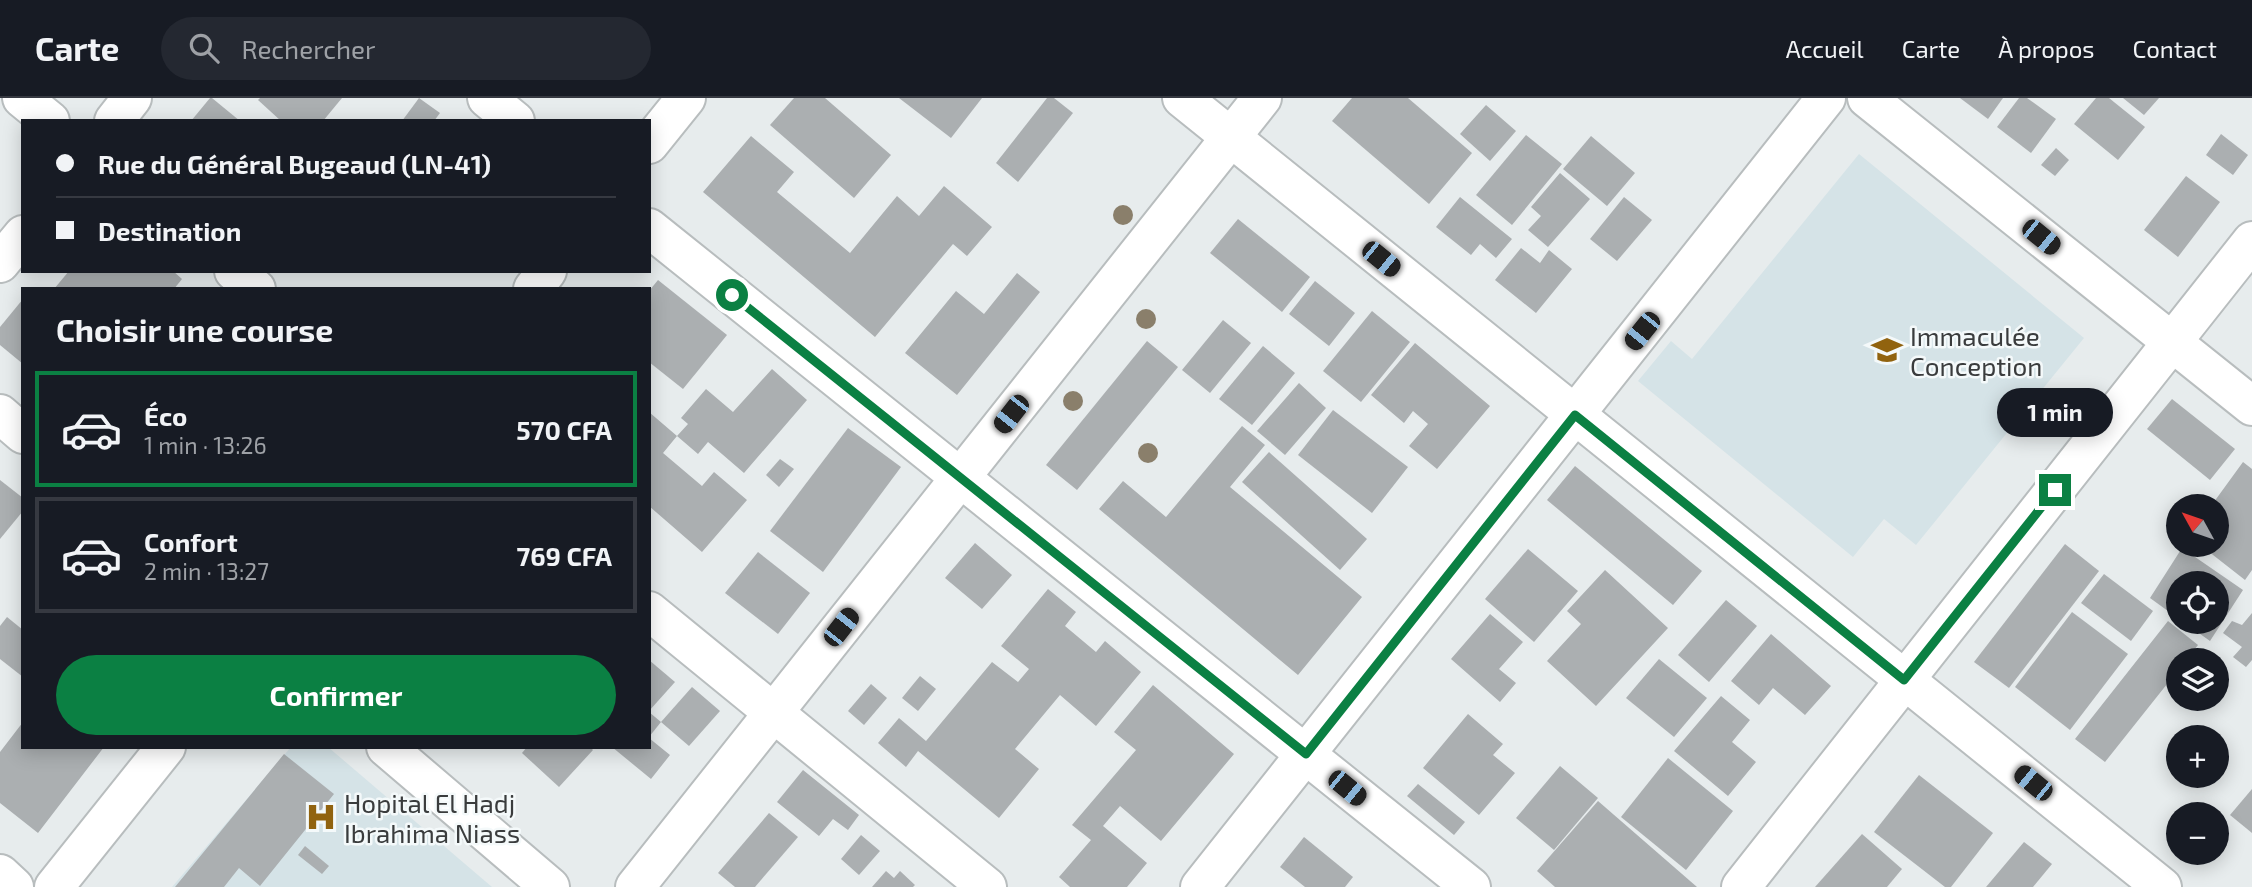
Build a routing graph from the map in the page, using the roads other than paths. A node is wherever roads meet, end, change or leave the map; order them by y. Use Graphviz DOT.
graph roads {
  1 [pos="22,98"];
  2 [pos="132,98"];
  3 [pos="487,98"];
  4 [pos="686,98"];
  5 [pos="1182,98"];
  6 [pos="1262,98"];
  7 [pos="1826,98"];
  8 [pos="1867,98"];
  9 [pos="48,119"];
  10 [pos="116,119"];
  11 [pos="513,119"];
  12 [pos="1231,137"];
  13 [pos="651,142"];
  14 [pos="651,230"];
  15 [pos="21,237"];
  16 [pos="2252,240"];
  17 [pos="0,263"];
  18 [pos="236,273"];
  19 [pos="545,273"];
  20 [pos="254,287"];
  21 [pos="535,287"];
  22 [pos="2172,342"];
  23 [pos="2252,406"];
  24 [pos="0,414"];
  25 [pos="1575,415"];
  26 [pos="21,432"];
  27 [pos="961,477"];
  28 [pos="651,613"];
  29 [pos="1904,680"];
  30 [pos="773,712"];
  31 [pos="164,749"];
  32 [pos="388,749"];
  33 [pos="1306,754"];
  34 [pos="0,874"];
  35 [pos="14,887"];
  36 [pos="54,887"];
  37 [pos="550,887"];
  38 [pos="635,887"];
  39 [pos="987,887"];
  40 [pos="1200,887"];
  41 [pos="1471,887"];
  42 [pos="1741,887"];
  43 [pos="2162,887"];
  1 -- 9 [label="street"];
  2 -- 10 [label="street"];
  3 -- 11 [label="street"];
  4 -- 13 [label="street"];
  5 -- 12 [label="street"];
  6 -- 12 [label="street"];
  7 -- 25 [label="street"];
  8 -- 22 [label="street"];
  12 -- 25 [label="street"];
  12 -- 27 [label="street"];
  14 -- 27 [label="street"];
  15 -- 17 [label="street"];
  16 -- 22 [label="street"];
  18 -- 20 [label="street"];
  19 -- 21 [label="street"];
  22 -- 23 [label="street"];
  22 -- 29 [label="street"];
  24 -- 26 [label="street"];
  25 -- 29 [label="street"];
  25 -- 33 [label="street"];
  27 -- 30 [label="street"];
  27 -- 33 [label="street"];
  28 -- 30 [label="street"];
  29 -- 42 [label="street"];
  29 -- 43 [label="street"];
  30 -- 38 [label="street"];
  30 -- 39 [label="street"];
  31 -- 36 [label="street"];
  32 -- 37 [label="street"];
  33 -- 40 [label="street"];
  33 -- 41 [label="street"];
  34 -- 35 [label="street"];
}
